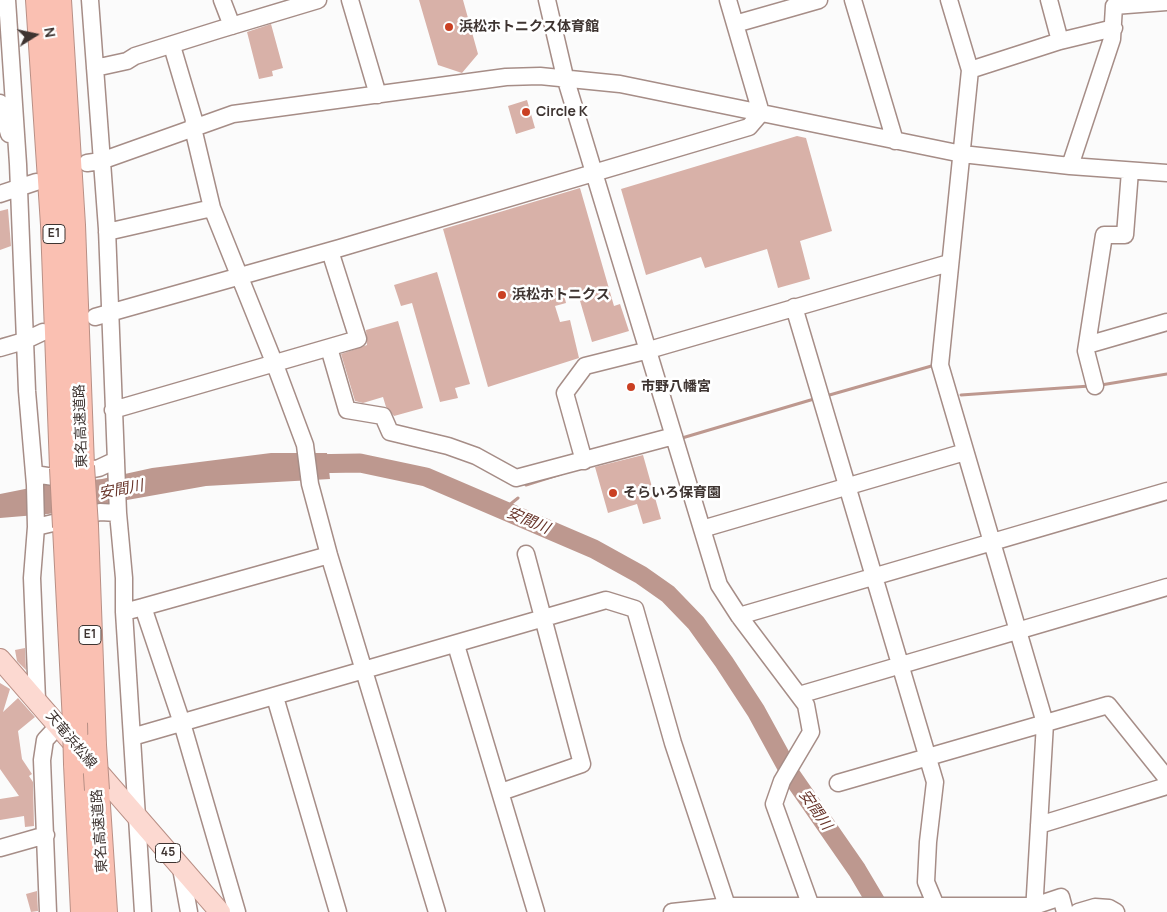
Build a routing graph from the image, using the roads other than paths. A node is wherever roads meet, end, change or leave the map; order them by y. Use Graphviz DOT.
graph roads {
  1 [pos="7,0"];
  2 [pos="38,0"];
  3 [pos="59,0"];
  4 [pos="90,0"];
  5 [pos="222,0"];
  6 [pos="318,0"];
  7 [pos="350,0"];
  8 [pos="547,0"];
  9 [pos="728,0"];
  10 [pos="819,0"];
  11 [pos="853,0"];
  12 [pos="949,0"];
  13 [pos="1048,0"];
  14 [pos="1167,2"];
  15 [pos="1114,3"];
  16 [pos="735,24"];
  17 [pos="232,26"];
  18 [pos="1114,28"];
  19 [pos="1060,41"];
  20 [pos="172,46"];
  21 [pos="95,68"];
  22 [pos="970,70"];
  23 [pos="565,77"];
  24 [pos="378,95"];
  25 [pos="0,103"];
  26 [pos="761,113"];
  27 [pos="193,128"];
  28 [pos="895,142"];
  29 [pos="962,154"];
  30 [pos="94,162"];
  31 [pos="18,164"];
  32 [pos="1070,166"];
  33 [pos="1130,171"];
  34 [pos="1167,173"];
  35 [pos="596,174"];
  36 [pos="36,182"];
  37 [pos="18,188"];
  38 [pos="0,194"];
  39 [pos="212,208"];
  40 [pos="107,232"];
  41 [pos="330,251"];
  42 [pos="949,262"];
  43 [pos="238,277"];
  44 [pos="794,307"];
  45 [pos="102,315"];
  46 [pos="1167,322"];
  47 [pos="43,332"];
  48 [pos="24,341"];
  49 [pos="1087,345"];
  50 [pos="0,348"];
  51 [pos="329,348"];
  52 [pos="649,350"];
  53 [pos="274,362"];
  54 [pos="1095,386"];
  55 [pos="113,410"];
  56 [pos="674,436"];
  57 [pos="965,452"];
  58 [pos="584,461"];
  59 [pos="116,464"];
  60 [pos="72,467"];
  61 [pos="35,479"];
  62 [pos="847,486"];
  63 [pos="1167,491"];
  64 [pos="118,512"];
  65 [pos="36,524"];
  66 [pos="75,526"];
  67 [pos="702,529"];
  68 [pos="992,541"];
  69 [pos="526,554"];
  70 [pos="330,555"];
  71 [pos="874,577"];
  72 [pos="1167,587"];
  73 [pos="143,607"];
  74 [pos="124,612"];
  75 [pos="738,616"];
  76 [pos="542,617"];
  77 [pos="1018,629"];
  78 [pos="456,645"];
  79 [pos="0,659"];
  80 [pos="900,665"];
  81 [pos="364,671"];
  82 [pos="798,695"];
  83 [pos="275,697"];
  84 [pos="37,700"];
  85 [pos="182,723"];
  86 [pos="1045,723"];
  87 [pos="66,724"];
  88 [pos="132,737"];
  89 [pos="928,758"];
  90 [pos="838,783"];
  91 [pos="1167,786"];
  92 [pos="500,792"];
  93 [pos="138,819"];
  94 [pos="1039,825"];
  95 [pos="46,835"];
  96 [pos="0,848"];
  97 [pos="181,868"];
  98 [pos="936,906"];
  99 [pos="728,909"];
  100 [pos="812,909"];
  101 [pos="1034,909"];
  102 [pos="48,912"];
  103 [pos="83,912"];
  104 [pos="105,912"];
  105 [pos="143,912"];
  106 [pos="189,912"];
  107 [pos="220,912"];
  108 [pos="237,912"];
  109 [pos="338,912"];
  110 [pos="437,912"];
  111 [pos="536,912"];
  112 [pos="672,912"];
  113 [pos="1065,912"];
  114 [pos="1078,912"];
  115 [pos="1116,912"];
  1 -- 31 [label="street"];
  2 -- 60 [label="highway, 東名高速道路 / E1"];
  3 -- 60 [label="highway, 東名高速道路 / E1"];
  4 -- 21 [label="street"];
  5 -- 17 [label="street"];
  6 -- 17 [label="street"];
  7 -- 24 [label="street"];
  8 -- 23 [label="street"];
  9 -- 16 [label="street"];
  10 -- 16 [label="street"];
  11 -- 28 [label="street"];
  12 -- 22 [label="street"];
  13 -- 19 [label="street"];
  14 -- 15 [label="street"];
  15 -- 18 [label="street"];
  16 -- 26 [label="street"];
  17 -- 20 [label="street"];
  18 -- 19 [label="street"];
  18 -- 32 [label="street"];
  19 -- 22 [label="street"];
  20 -- 21 [label="street"];
  20 -- 27 [label="street"];
  21 -- 30 [label="street"];
  22 -- 29 [label="street"];
  23 -- 24 [label="street"];
  23 -- 26 [label="street"];
  23 -- 35 [label="street"];
  24 -- 27 [label="street"];
  25 -- 31 [label="street"];
  26 -- 28 [label="street"];
  26 -- 35 [label="street"];
  27 -- 30 [label="street"];
  27 -- 39 [label="street"];
  28 -- 29 [label="street"];
  29 -- 32 [label="street"];
  29 -- 42 [label="street"];
  30 -- 40 [label="street"];
  31 -- 37 [label="street"];
  32 -- 33 [label="street"];
  33 -- 34 [label="street"];
  33 -- 49 [label="street"];
  35 -- 41 [label="street"];
  35 -- 52 [label="street"];
  36 -- 37 [label="street"];
  37 -- 38 [label="street"];
  37 -- 48 [label="street"];
  39 -- 40 [label="street"];
  39 -- 43 [label="street"];
  40 -- 45 [label="street"];
  41 -- 43 [label="street"];
  41 -- 51 [label="street"];
  42 -- 44 [label="street"];
  42 -- 57 [label="street"];
  43 -- 45 [label="street"];
  43 -- 53 [label="street"];
  44 -- 52 [label="street"];
  44 -- 62 [label="street"];
  45 -- 55 [label="street"];
  46 -- 49 [label="street"];
  47 -- 48 [label="street"];
  48 -- 50 [label="street"];
  48 -- 61 [label="street"];
  49 -- 54 [label="street"];
  51 -- 53 [label="street"];
  51 -- 58 [label="street"];
  52 -- 56 [label="street"];
  52 -- 58 [label="street"];
  53 -- 55 [label="street"];
  53 -- 70 [label="street"];
  55 -- 59 [label="street"];
  56 -- 58 [label="street"];
  56 -- 67 [label="street"];
  57 -- 62 [label="street"];
  57 -- 68 [label="street"];
  59 -- 61 [label="street"];
  59 -- 64 [label="street"];
  60 -- 66 [label="highway, 東名高速道路 / E1, bridge"];
  61 -- 65 [label="street"];
  62 -- 67 [label="street"];
  62 -- 71 [label="street"];
  63 -- 68 [label="street"];
  64 -- 65 [label="street"];
  64 -- 74 [label="street"];
  65 -- 84 [label="street"];
  66 -- 87 [label="highway, 東名高速道路 / E1"];
  66 -- 104 [label="highway, 東名高速道路 / E1, bridge"];
  67 -- 75 [label="street"];
  68 -- 71 [label="street"];
  68 -- 77 [label="street"];
  69 -- 76 [label="street"];
  70 -- 73 [label="street"];
  70 -- 81 [label="street"];
  71 -- 75 [label="street"];
  71 -- 80 [label="street"];
  72 -- 77 [label="street"];
  73 -- 74 [label="street"];
  73 -- 85 [label="street"];
  74 -- 88 [label="street"];
  75 -- 82 [label="street"];
  76 -- 78 [label="street"];
  76 -- 92 [label="street"];
  76 -- 99 [label="street"];
  77 -- 80 [label="street"];
  77 -- 86 [label="street"];
  78 -- 81 [label="street"];
  78 -- 92 [label="street"];
  79 -- 84 [label="main road, 天竜浜松線 / 45"];
  80 -- 82 [label="street"];
  80 -- 89 [label="street"];
  81 -- 83 [label="street"];
  81 -- 110 [label="street"];
  82 -- 100 [label="street"];
  83 -- 85 [label="street"];
  83 -- 109 [label="street"];
  84 -- 87 [label="main road, 天竜浜松線 / 45"];
  85 -- 88 [label="street"];
  85 -- 108 [label="street"];
  86 -- 89 [label="street"];
  86 -- 91 [label="street"];
  86 -- 94 [label="street"];
  87 -- 93 [label="main road, 天竜浜松線 / 45"];
  87 -- 95 [label="street"];
  87 -- 103 [label="highway, 東名高速道路 / E1, bridge"];
  88 -- 93 [label="street"];
  89 -- 90 [label="street"];
  89 -- 98 [label="street"];
  91 -- 94 [label="street"];
  92 -- 111 [label="street"];
  93 -- 97 [label="main road, 天竜浜松線 / 45"];
  93 -- 105 [label="street"];
  94 -- 101 [label="street"];
  95 -- 96 [label="street"];
  95 -- 102 [label="street"];
  97 -- 106 [label="street"];
  97 -- 107 [label="main road, 天竜浜松線 / 45"];
  98 -- 100 [label="street"];
  98 -- 101 [label="street"];
  99 -- 100 [label="street"];
  99 -- 112 [label="street"];
  101 -- 113 [label="street"];
  114 -- 115 [label="street"];
}
